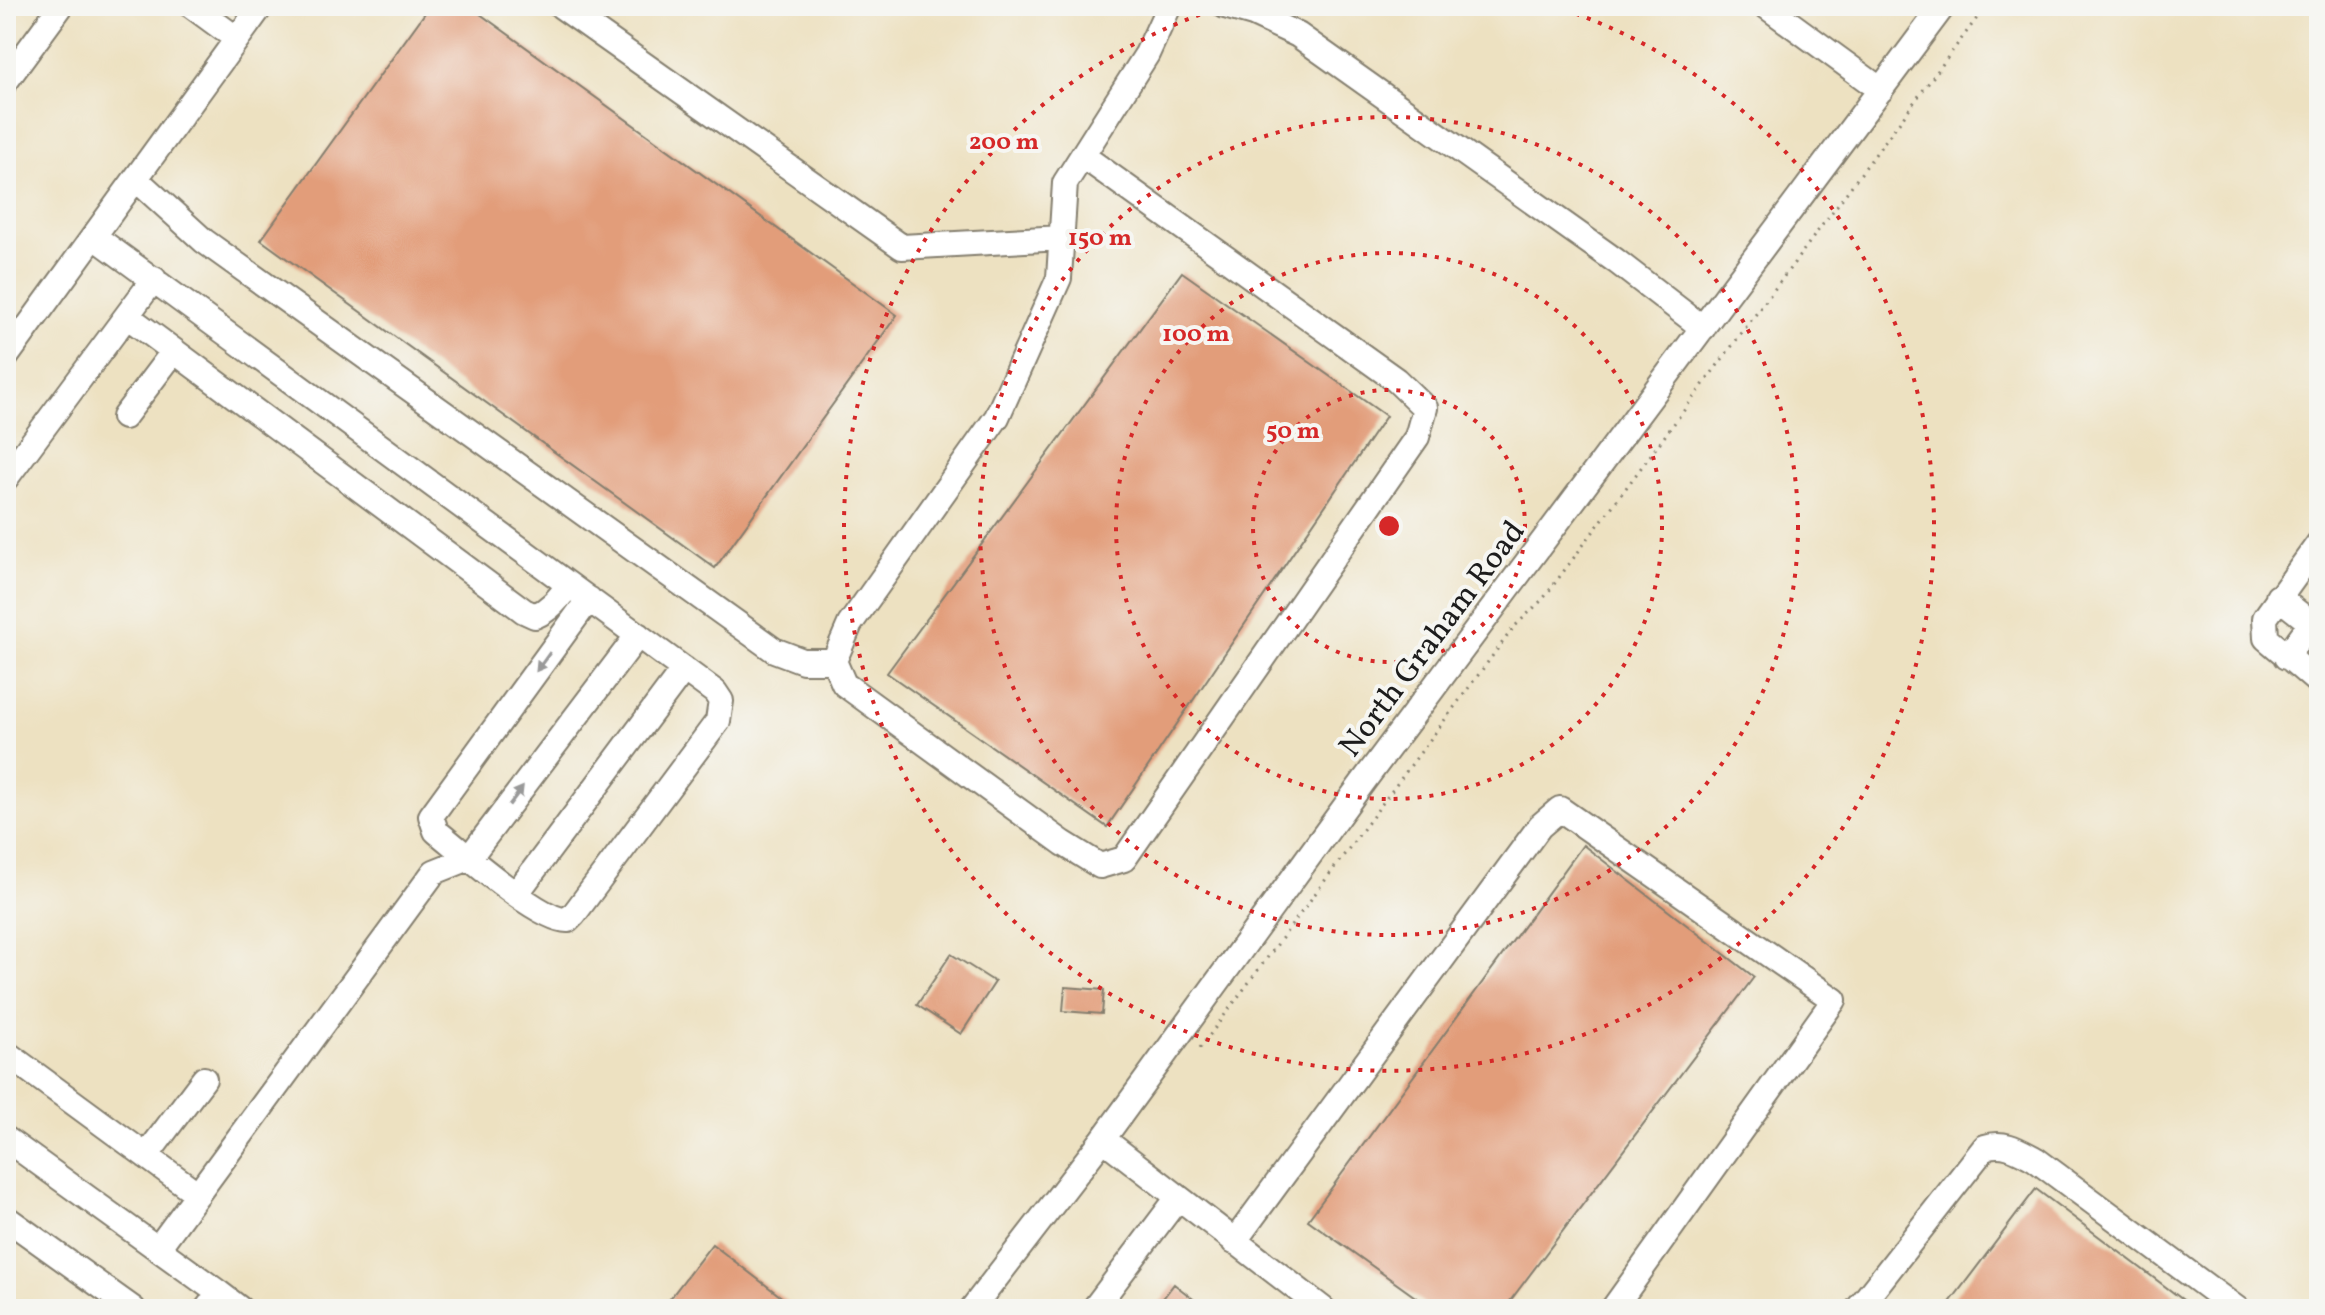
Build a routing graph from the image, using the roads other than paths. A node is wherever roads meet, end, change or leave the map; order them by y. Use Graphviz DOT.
graph roads {
  1 [pos="61,6"];
  2 [pos="192,6"];
  3 [pos="261,6"];
  4 [pos="561,6"];
  5 [pos="1169,6"];
  6 [pos="1225,6"];
  7 [pos="1766,6"];
  8 [pos="1943,6"];
  9 [pos="237,39"];
  10 [pos="6,81"];
  11 [pos="1881,90"];
  12 [pos="1083,156"];
  13 [pos="137,180"];
  14 [pos="95,237"];
  15 [pos="1062,238"];
  16 [pos="154,279"];
  17 [pos="127,316"];
  18 [pos="1703,328"];
  19 [pos="174,351"];
  20 [pos="6,357"];
  21 [pos="124,417"];
  22 [pos="6,478"];
  23 [pos="2319,543"];
  24 [pos="579,592"];
  25 [pos="2278,597"];
  26 [pos="2315,617"];
  27 [pos="638,635"];
  28 [pos="2286,657"];
  29 [pos="834,661"];
  30 [pos="684,669"];
  31 [pos="2319,683"];
  32 [pos="469,858"];
  33 [pos="516,894"];
  34 [pos="6,1053"];
  35 [pos="204,1079"];
  36 [pos="6,1139"];
  37 [pos="1103,1139"];
  38 [pos="146,1156"];
  39 [pos="198,1194"];
  40 [pos="1177,1199"];
  41 [pos="6,1218"];
  42 [pos="1234,1242"];
  43 [pos="158,1248"];
  44 [pos="213,1301"];
  45 [pos="133,1309"];
  46 [pos="240,1309"];
  47 [pos="972,1309"];
  48 [pos="1094,1309"];
  49 [pos="1323,1309"];
  50 [pos="1613,1309"];
  51 [pos="1858,1309"];
  52 [pos="2237,1309"];
  1 -- 10 [label="street"];
  2 -- 9 [label="street"];
  3 -- 9 [label="street"];
  4 -- 15 [label="street"];
  5 -- 12 [label="street"];
  6 -- 18 [label="street"];
  7 -- 11 [label="street"];
  8 -- 11 [label="street, North Graham Road"];
  9 -- 13 [label="street"];
  11 -- 18 [label="street, North Graham Road"];
  12 -- 15 [label="street"];
  12 -- 29 [label="street"];
  13 -- 14 [label="street"];
  13 -- 29 [label="street"];
  14 -- 16 [label="street"];
  14 -- 20 [label="street"];
  15 -- 29 [label="street"];
  16 -- 17 [label="street"];
  16 -- 24 [label="street"];
  17 -- 19 [label="street"];
  17 -- 22 [label="street"];
  18 -- 37 [label="street, North Graham Road"];
  19 -- 21 [label="street"];
  19 -- 24 [label="street"];
  23 -- 25 [label="street"];
  24 -- 27 [label="street"];
  24 -- 32 [label="street, one-way"];
  25 -- 26 [label="street"];
  25 -- 28 [label="street"];
  26 -- 28 [label="street"];
  27 -- 30 [label="street"];
  32 -- 27 [label="street, one-way"];
  28 -- 31 [label="street"];
  30 -- 33 [label="street"];
  30 -- 33 [label="street"];
  32 -- 33 [label="street"];
  32 -- 39 [label="street"];
  34 -- 38 [label="street"];
  35 -- 38 [label="street"];
  36 -- 43 [label="street"];
  37 -- 40 [label="street"];
  37 -- 47 [label="street, North Graham Road"];
  38 -- 39 [label="street"];
  39 -- 43 [label="street"];
  40 -- 42 [label="street"];
  40 -- 48 [label="street"];
  41 -- 45 [label="street"];
  42 -- 49 [label="street"];
  42 -- 50 [label="street"];
  43 -- 44 [label="street"];
  44 -- 46 [label="street"];
  51 -- 52 [label="street"];
}
